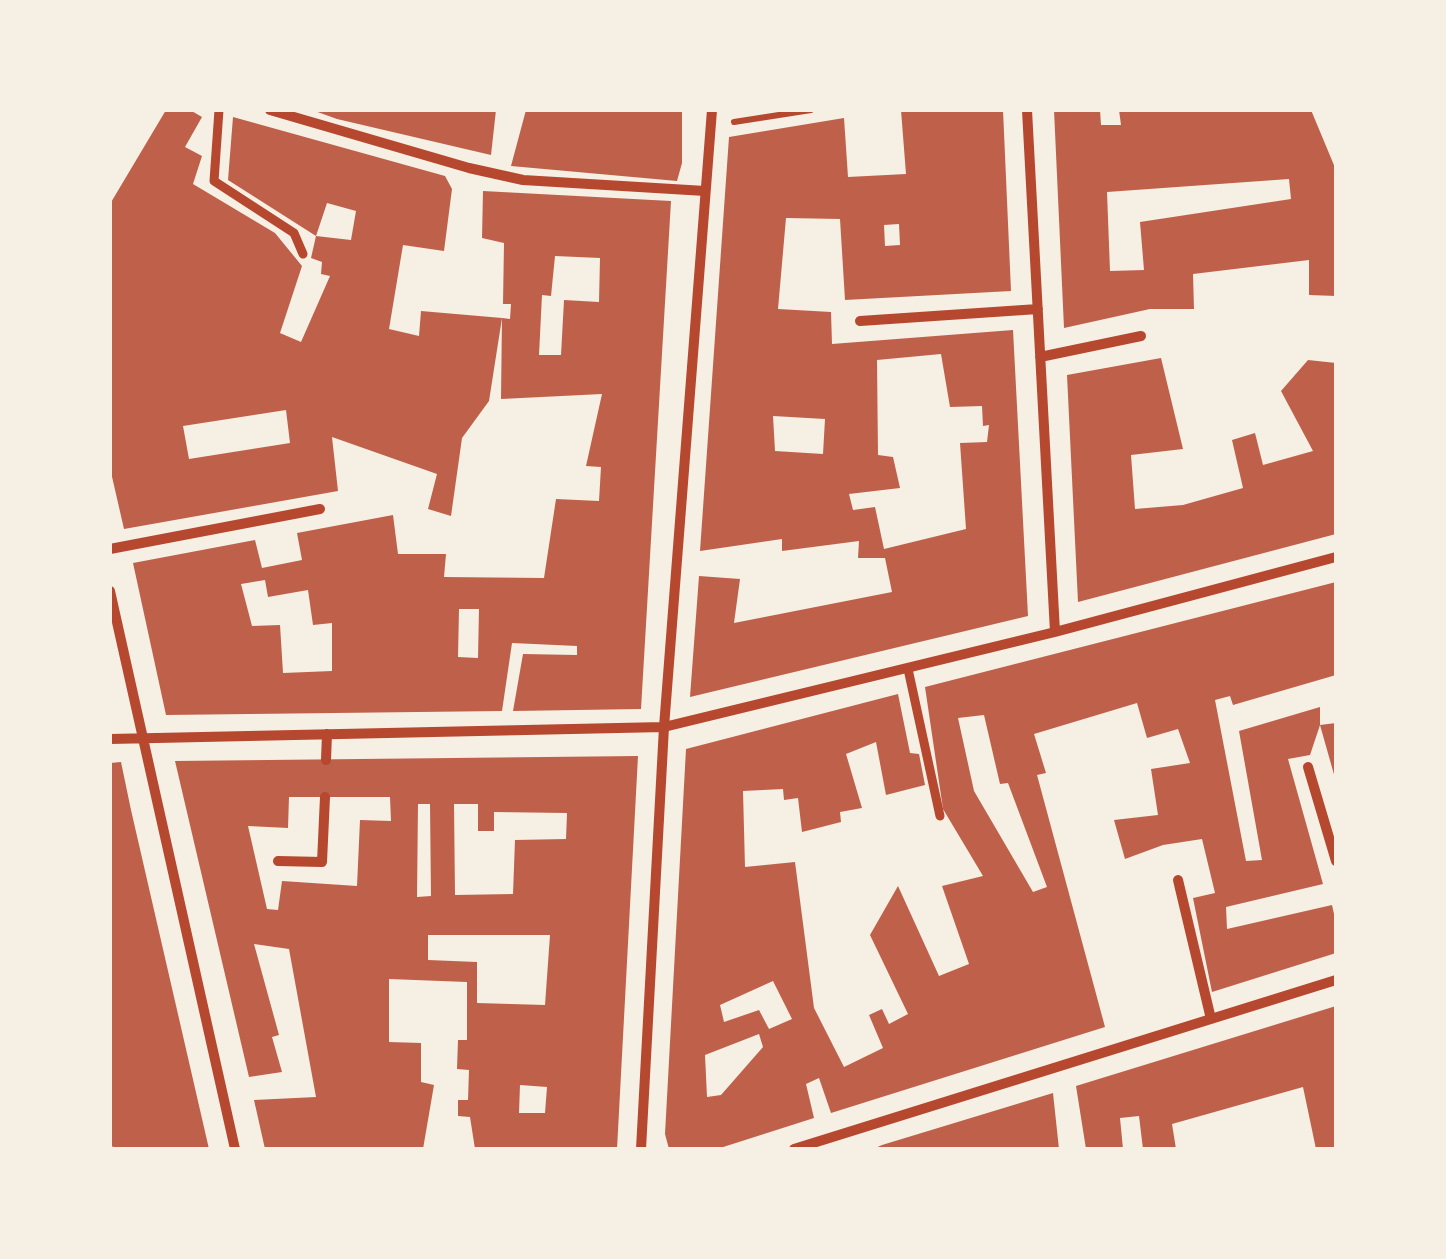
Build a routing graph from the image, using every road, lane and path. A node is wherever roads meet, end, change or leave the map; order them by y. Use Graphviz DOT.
graph roads {
  1 [pos="219,110"];
  2 [pos="270,110"];
  3 [pos="712,110"];
  4 [pos="811,110"];
  5 [pos="1027,110"];
  6 [pos="712,126"];
  7 [pos="705,191"];
  8 [pos="303,254"];
  9 [pos="1038,309"];
  10 [pos="860,321"];
  11 [pos="1141,336"];
  12 [pos="1040,357"];
  13 [pos="320,509"];
  14 [pos="110,549"];
  15 [pos="1336,557"];
  16 [pos="110,591"];
  17 [pos="1055,632"];
  18 [pos="908,669"];
  19 [pos="664,727"];
  20 [pos="328,734"];
  21 [pos="110,739"];
  22 [pos="143,739"];
  23 [pos="326,760"];
  24 [pos="1308,767"];
  25 [pos="325,797"];
  26 [pos="940,816"];
  27 [pos="278,860"];
  28 [pos="1336,862"];
  29 [pos="1178,880"];
  30 [pos="1336,980"];
  31 [pos="1211,1019"];
  32 [pos="235,1149"];
  33 [pos="641,1149"];
  34 [pos="794,1149"];
  1 -- 8 [label="street"];
  2 -- 7 [label="street"];
  3 -- 6 [label="street"];
  4 -- 6 [label="path"];
  5 -- 9 [label="street"];
  6 -- 7 [label="street"];
  7 -- 19 [label="street"];
  9 -- 10 [label="street"];
  9 -- 12 [label="street"];
  11 -- 12 [label="street"];
  12 -- 17 [label="street"];
  13 -- 14 [label="street"];
  15 -- 17 [label="street"];
  16 -- 22 [label="street"];
  17 -- 18 [label="street"];
  18 -- 19 [label="street"];
  18 -- 26 [label="street"];
  19 -- 20 [label="street"];
  19 -- 33 [label="street"];
  20 -- 22 [label="street"];
  20 -- 23 [label="street"];
  21 -- 22 [label="street"];
  22 -- 32 [label="street"];
  24 -- 28 [label="street"];
  25 -- 27 [label="street"];
  29 -- 31 [label="street"];
  30 -- 31 [label="street"];
  31 -- 34 [label="street"];
}
